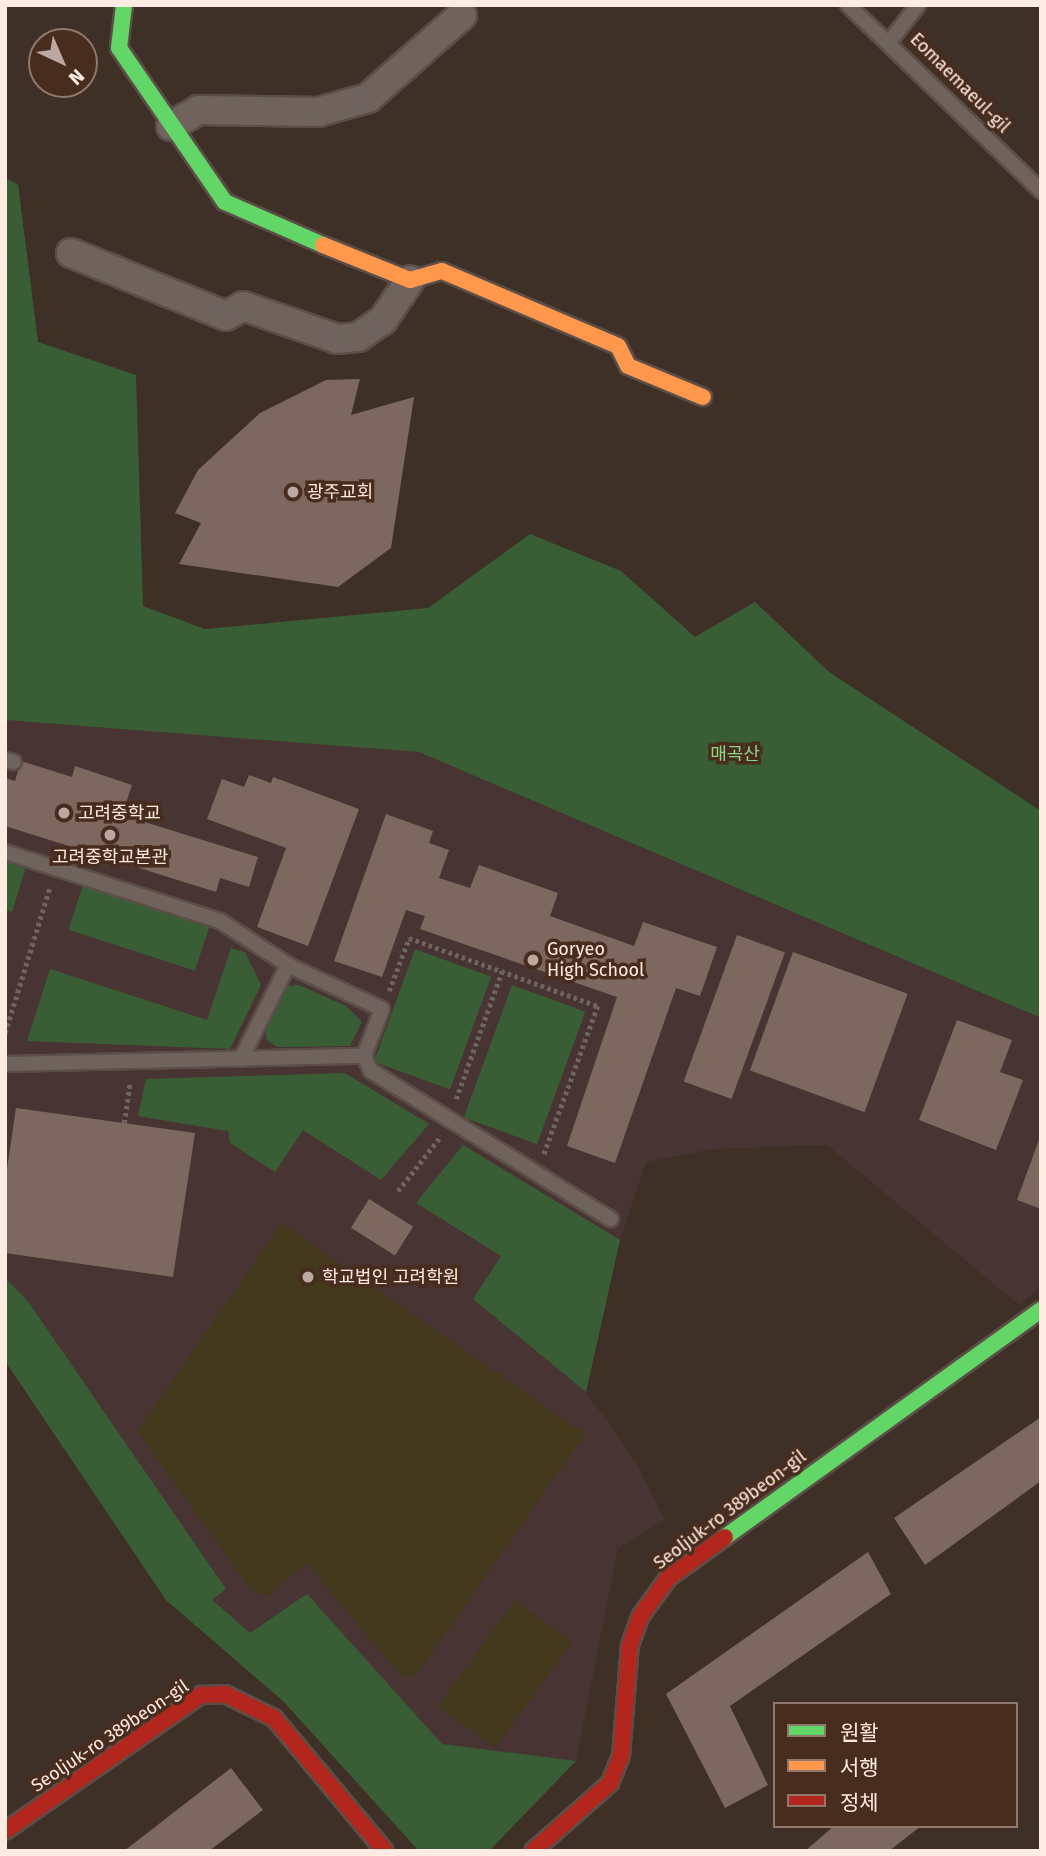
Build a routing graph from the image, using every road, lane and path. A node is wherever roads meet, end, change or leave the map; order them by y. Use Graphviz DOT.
graph roads {
  1 [pos="124,5"];
  2 [pos="848,5"];
  3 [pos="918,5"];
  4 [pos="462,15"];
  5 [pos="890,41"];
  6 [pos="171,126"];
  7 [pos="1041,191"];
  8 [pos="71,253"];
  9 [pos="410,280"];
  10 [pos="703,397"];
  11 [pos="5,852"];
  12 [pos="55,868"];
  13 [pos="288,965"];
  14 [pos="502,971"];
  15 [pos="382,1009"];
  16 [pos="5,1033"];
  17 [pos="364,1056"];
  18 [pos="241,1059"];
  19 [pos="134,1061"];
  20 [pos="5,1064"];
  21 [pos="451,1120"];
  22 [pos="124,1123"];
  23 [pos="537,1174"];
  24 [pos="398,1191"];
  25 [pos="611,1219"];
  26 [pos="1041,1310"];
  27 [pos="5,1831"];
  28 [pos="385,1851"];
  29 [pos="533,1851"];
  1 -- 6 [label="street"];
  2 -- 5 [label="lane, Eomaemaeul-gil"];
  3 -- 5 [label="lane"];
  4 -- 6 [label="street"];
  5 -- 7 [label="lane, Eomaemaeul-gil"];
  6 -- 9 [label="street"];
  8 -- 9 [label="street"];
  9 -- 10 [label="street"];
  11 -- 12 [label="lane"];
  12 -- 13 [label="lane"];
  12 -- 16 [label="path"];
  13 -- 15 [label="lane"];
  13 -- 18 [label="lane"];
  14 -- 15 [label="path"];
  14 -- 21 [label="path"];
  14 -- 23 [label="path"];
  15 -- 17 [label="lane"];
  17 -- 18 [label="lane"];
  17 -- 21 [label="lane"];
  18 -- 19 [label="lane"];
  19 -- 20 [label="lane"];
  19 -- 22 [label="path"];
  21 -- 23 [label="lane"];
  21 -- 24 [label="path"];
  23 -- 25 [label="lane"];
  26 -- 29 [label="street, Seoljuk-ro 389beon-gil"];
  27 -- 28 [label="street, Seoljuk-ro 389beon-gil"];
}
